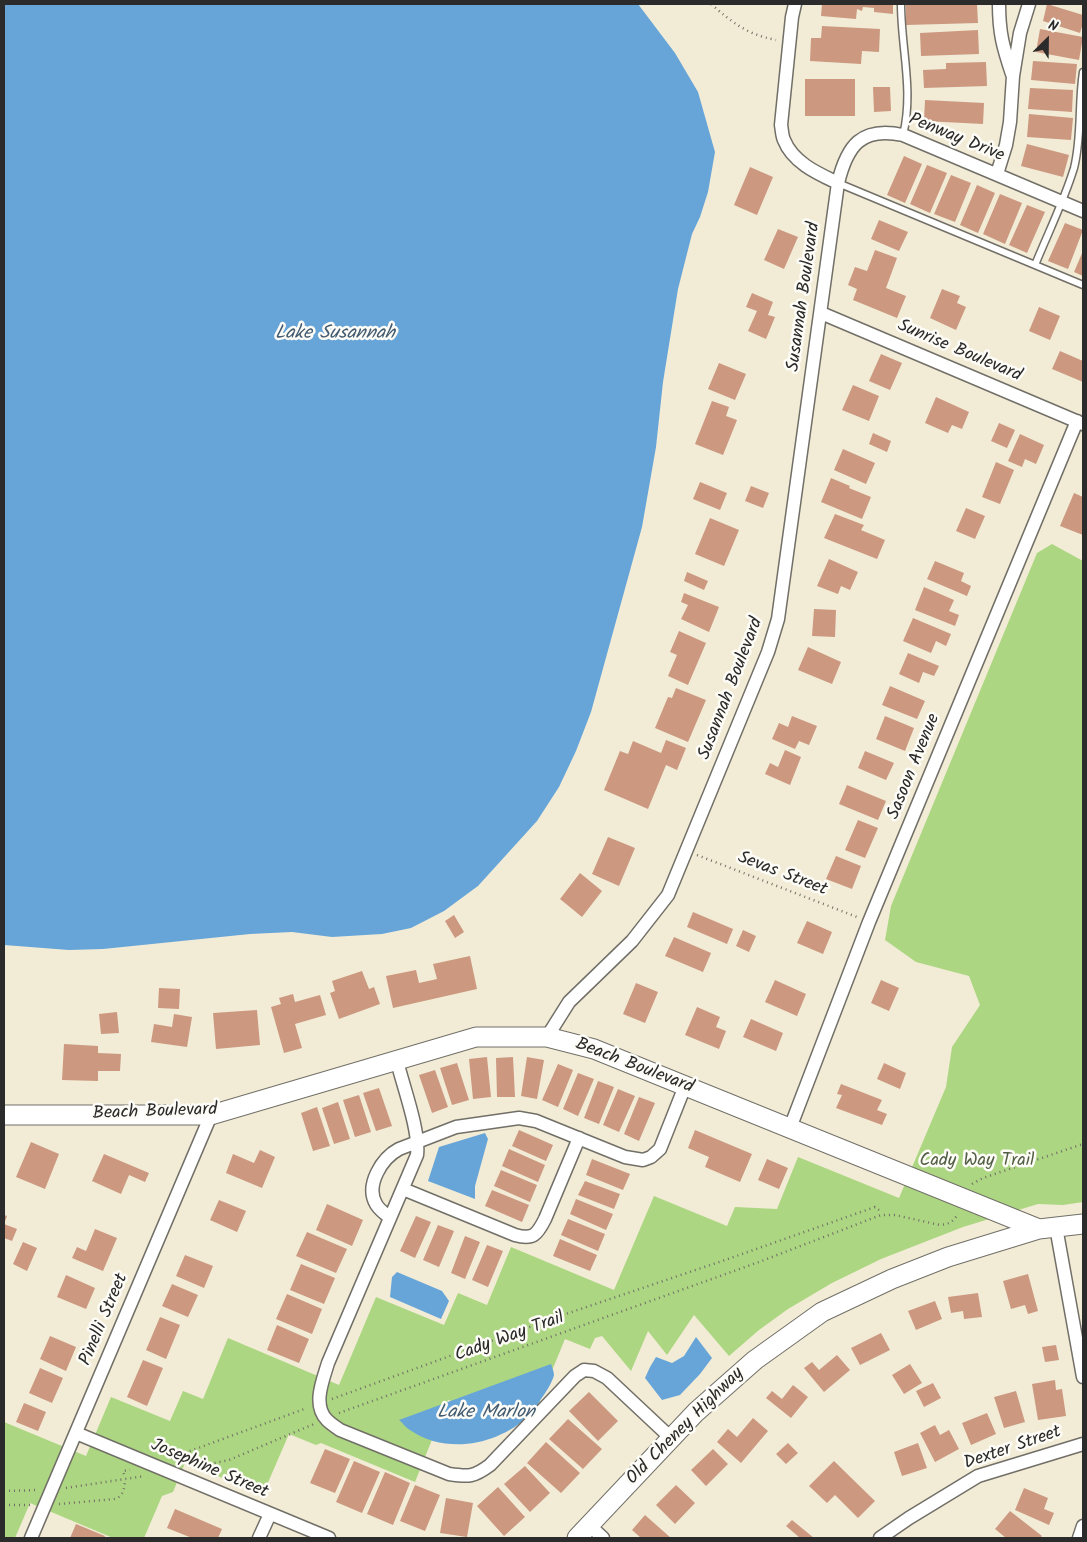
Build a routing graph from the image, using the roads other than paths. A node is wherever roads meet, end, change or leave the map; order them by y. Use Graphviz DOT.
graph roads {
  1 [pos="795,4"];
  2 [pos="901,4"];
  3 [pos="998,4"];
  4 [pos="1029,4"];
  5 [pos="1083,72"];
  6 [pos="1013,76"];
  7 [pos="903,135"];
  8 [pos="997,174"];
  9 [pos="838,183"];
  10 [pos="1062,202"];
  11 [pos="1083,210"];
  12 [pos="1035,265"];
  13 [pos="1083,285"];
  14 [pos="821,313"];
  15 [pos="1080,422"];
  16 [pos="547,1037"];
  17 [pos="397,1061"];
  18 [pos="685,1086"];
  19 [pos="4,1115"];
  20 [pos="211,1115"];
  21 [pos="790,1128"];
  22 [pos="579,1138"];
  23 [pos="417,1142"];
  24 [pos="403,1189"];
  25 [pos="390,1218"];
  26 [pos="1083,1224"];
  27 [pos="1048,1228"];
  28 [pos="1083,1373"];
  29 [pos="76,1433"];
  30 [pos="671,1438"];
  31 [pos="1083,1444"];
  32 [pos="270,1514"];
  33 [pos="1083,1526"];
  34 [pos="583,1532"];
  35 [pos="31,1538"];
  36 [pos="259,1538"];
  37 [pos="329,1538"];
  38 [pos="603,1538"];
  39 [pos="880,1538"];
  40 [pos="1079,1538"];
  1 -- 9 [label="street"];
  2 -- 7 [label="lane"];
  3 -- 6 [label="street"];
  4 -- 6 [label="street"];
  5 -- 10 [label="lane"];
  6 -- 8 [label="street"];
  7 -- 8 [label="street, Penway Drive"];
  7 -- 9 [label="street, Penway Drive"];
  8 -- 10 [label="street, Penway Drive"];
  9 -- 12 [label="lane"];
  9 -- 14 [label="street, Susannah Boulevard"];
  10 -- 11 [label="street, Penway Drive"];
  10 -- 12 [label="lane"];
  12 -- 13 [label="lane"];
  14 -- 15 [label="street, Sunrise Boulevard"];
  14 -- 16 [label="street, Susannah Boulevard"];
  15 -- 21 [label="street, Sasoon Avenue"];
  16 -- 17 [label="street, Beach Boulevard"];
  16 -- 18 [label="street, Beach Boulevard"];
  17 -- 20 [label="street, Beach Boulevard"];
  17 -- 23 [label="street"];
  18 -- 21 [label="street, Beach Boulevard"];
  18 -- 22 [label="street"];
  19 -- 20 [label="street, Beach Boulevard"];
  20 -- 29 [label="street, Pinelli Street"];
  21 -- 27 [label="street, Beach Boulevard"];
  22 -- 23 [label="street"];
  22 -- 24 [label="street"];
  23 -- 24 [label="street"];
  23 -- 25 [label="street"];
  24 -- 25 [label="street"];
  25 -- 30 [label="street"];
  26 -- 27 [label="street, Old Cheney Highway"];
  27 -- 28 [label="street"];
  27 -- 30 [label="street, Old Cheney Highway"];
  29 -- 32 [label="street, Josephine Street"];
  29 -- 35 [label="street, Pinelli Street"];
  30 -- 34 [label="street, Old Cheney Highway"];
  31 -- 39 [label="street, Dexter Street"];
  32 -- 36 [label="street"];
  32 -- 37 [label="street, Josephine Street"];
  33 -- 40 [label="street"];
  34 -- 38 [label="street"];
}
